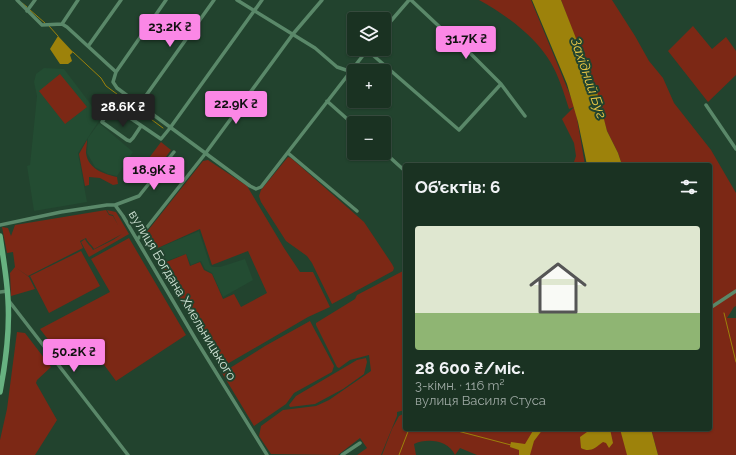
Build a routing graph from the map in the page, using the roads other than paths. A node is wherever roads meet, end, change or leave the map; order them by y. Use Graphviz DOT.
graph roads {
  1 [pos="17,0"];
  2 [pos="35,0"];
  3 [pos="78,0"];
  4 [pos="121,0"];
  5 [pos="166,0"];
  6 [pos="214,0"];
  7 [pos="238,0"];
  8 [pos="262,0"];
  9 [pos="322,0"];
  10 [pos="410,0"];
  11 [pos="254,10"];
  12 [pos="27,11"];
  13 [pos="391,21"];
  14 [pos="62,24"];
  15 [pos="293,34"];
  16 [pos="89,45"];
  17 [pos="363,56"];
  18 [pos="375,56"];
  19 [pos="356,64"];
  20 [pos="347,70"];
  21 [pos="116,72"];
  22 [pos="347,75"];
  23 [pos="502,84"];
  24 [pos="327,101"];
  25 [pos="140,104"];
  26 [pos="706,105"];
  27 [pos="525,116"];
  28 [pos="347,119"];
  29 [pos="141,126"];
  30 [pos="170,128"];
  31 [pos="736,149"];
  32 [pos="174,152"];
  33 [pos="288,153"];
  34 [pos="205,154"];
  35 [pos="391,158"];
  36 [pos="403,169"];
  37 [pos="115,205"];
  38 [pos="357,211"];
  39 [pos="0,225"];
  40 [pos="0,236"];
  41 [pos="137,240"];
  42 [pos="8,291"];
  43 [pos="736,291"];
  44 [pos="0,292"];
  45 [pos="8,301"];
  46 [pos="712,307"];
  47 [pos="0,392"];
  48 [pos="360,443"];
  49 [pos="128,455"];
  50 [pos="267,455"];
  51 [pos="342,455"];
  1 -- 12 [label="street"];
  2 -- 12 [label="street"];
  3 -- 14 [label="street"];
  4 -- 16 [label="street"];
  5 -- 21 [label="street"];
  6 -- 25 [label="street"];
  7 -- 11 [label="street"];
  8 -- 11 [label="street"];
  9 -- 15 [label="street"];
  10 -- 13 [label="street"];
  10 -- 23 [label="street"];
  11 -- 15 [label="street"];
  11 -- 30 [label="street"];
  12 -- 14 [label="street"];
  14 -- 16 [label="street"];
  15 -- 20 [label="street"];
  15 -- 34 [label="street"];
  16 -- 21 [label="street"];
  17 -- 19 [label="street"];
  18 -- 23 [label="street"];
  21 -- 25 [label="street"];
  22 -- 24 [label="street"];
  23 -- 27 [label="street"];
  24 -- 28 [label="street"];
  24 -- 33 [label="street"];
  25 -- 30 [label="street"];
  26 -- 31 [label="street"];
  29 -- 29 [label="street"];
  29 -- 30 [label="street"];
  30 -- 34 [label="street"];
  32 -- 37 [label="street"];
  33 -- 34 [label="street"];
  33 -- 38 [label="street"];
  34 -- 41 [label="street"];
  35 -- 36 [label="street"];
  37 -- 39 [label="street, вулиця Богдана Хмельницького"];
  37 -- 41 [label="street, вулиця Богдана Хмельницького"];
  40 -- 42 [label="street"];
  41 -- 50 [label="street, вулиця Богдана Хмельницького"];
  42 -- 44 [label="street"];
  42 -- 45 [label="street"];
  43 -- 46 [label="street"];
  45 -- 47 [label="street"];
  45 -- 49 [label="street"];
  48 -- 51 [label="street"];
}
